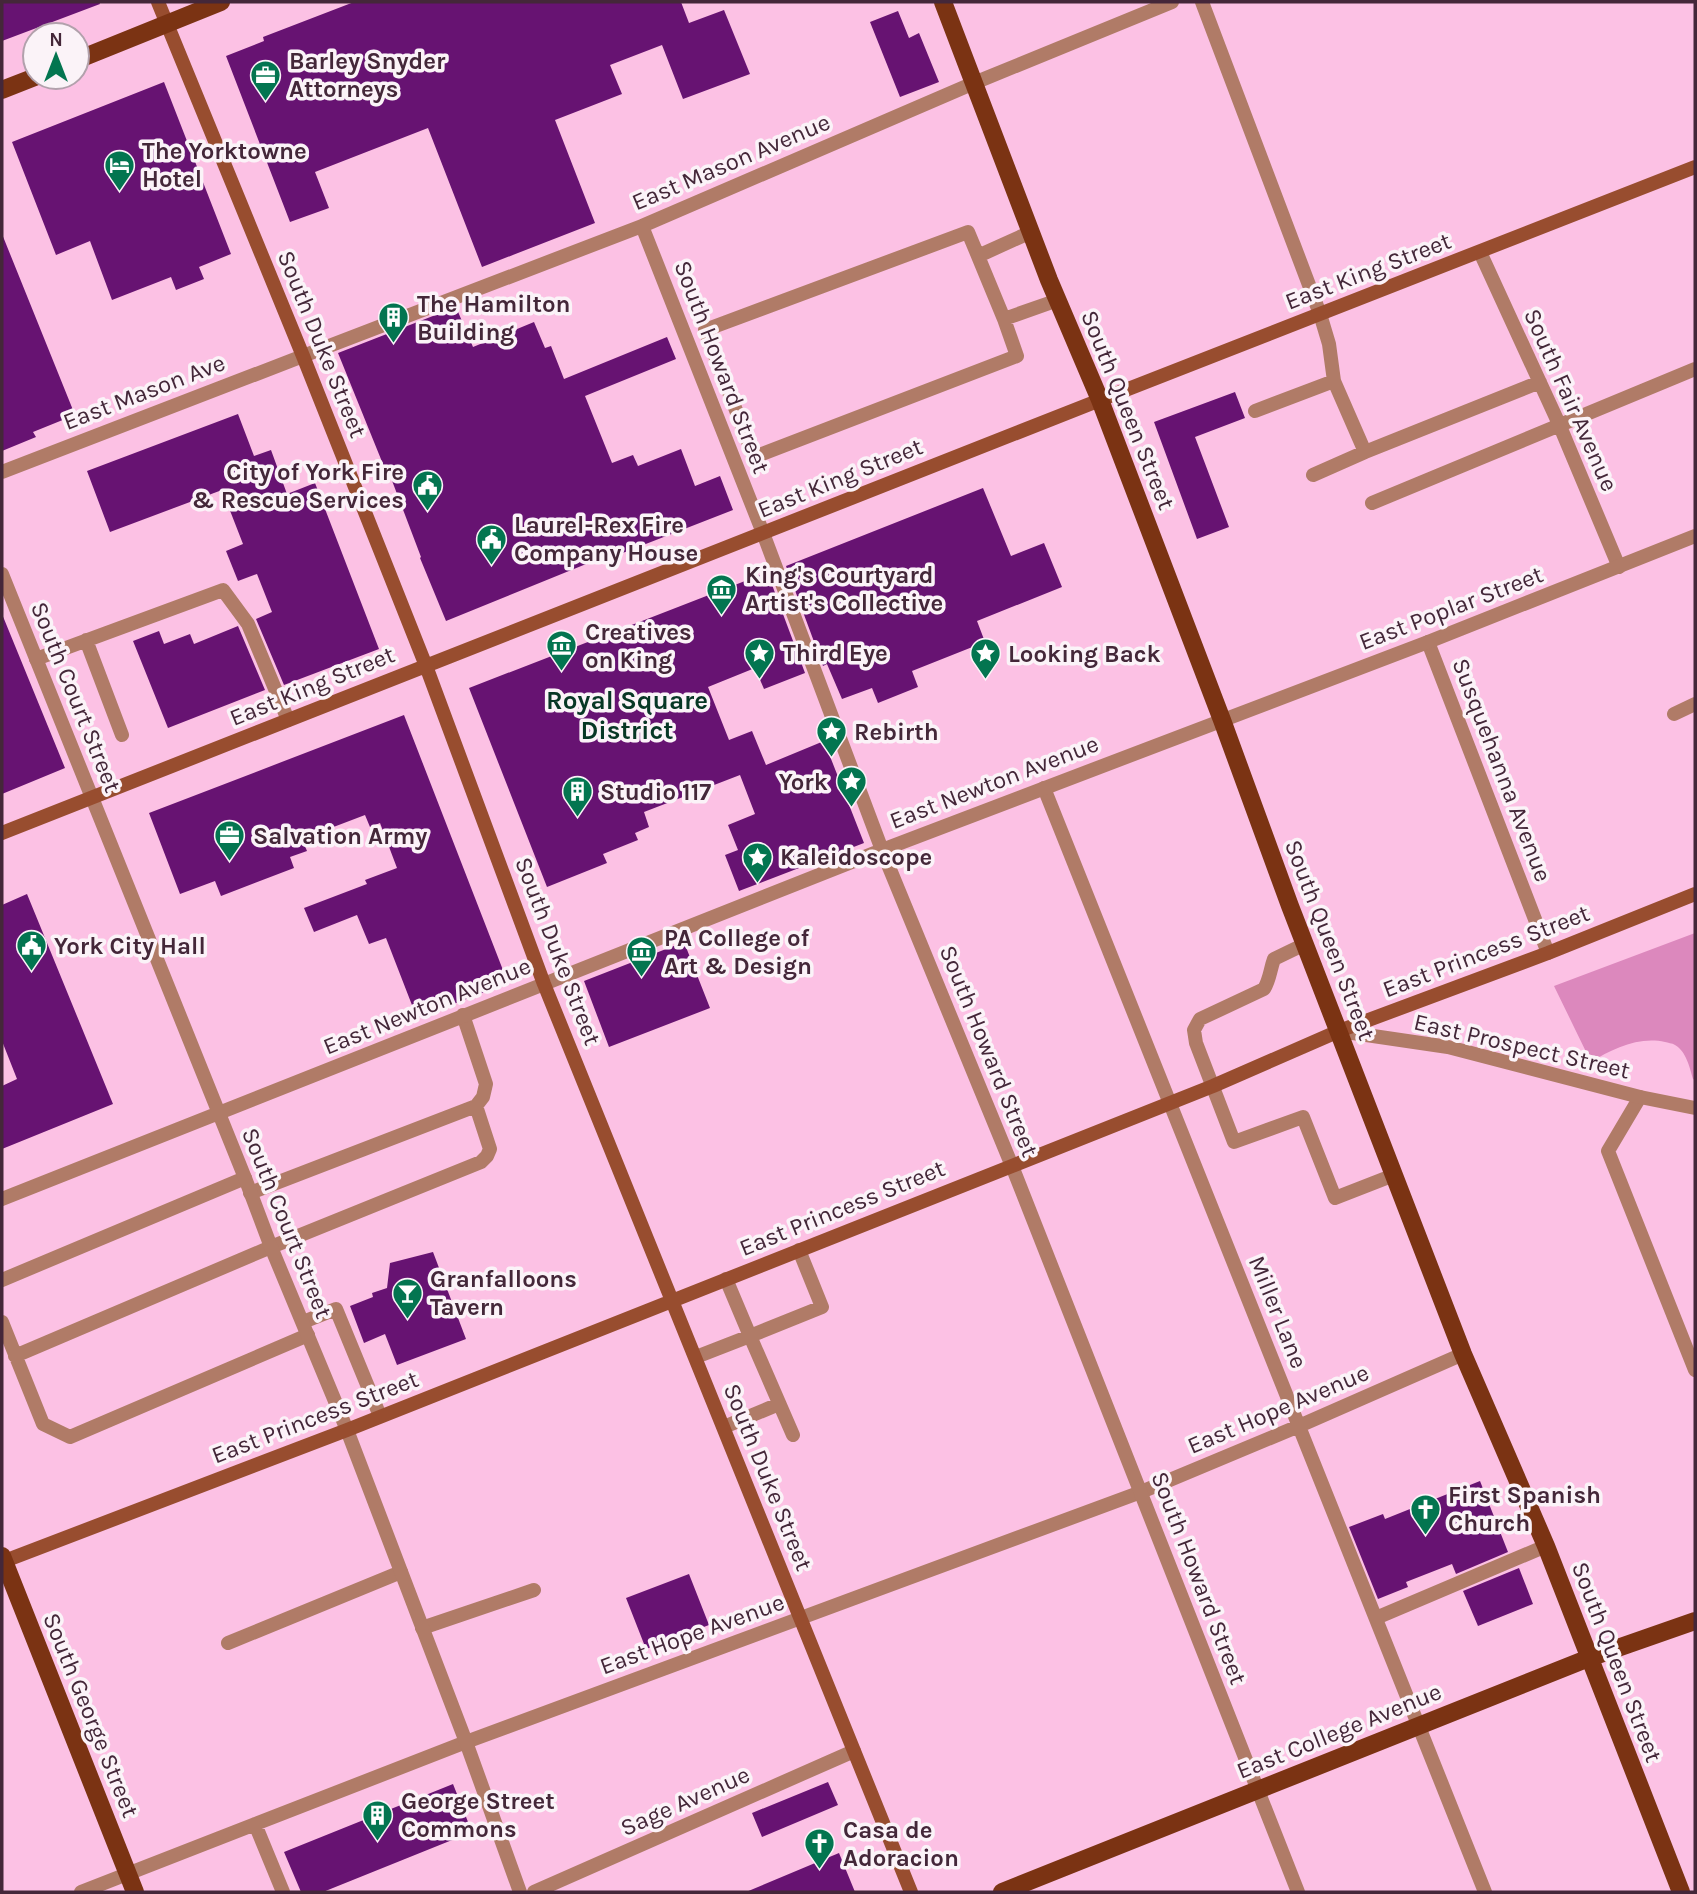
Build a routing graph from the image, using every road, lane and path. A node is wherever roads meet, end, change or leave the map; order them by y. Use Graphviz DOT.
graph roads {
  1 [pos="158,2"];
  2 [pos="221,2"];
  3 [pos="943,2"];
  4 [pos="1172,2"];
  5 [pos="1202,2"];
  6 [pos="167,24"];
  7 [pos="91,54"];
  8 [pos="21,83"];
  9 [pos="974,83"];
  10 [pos="2,90"];
  11 [pos="1695,167"];
  12 [pos="642,226"];
  13 [pos="1031,232"];
  14 [pos="1480,252"];
  15 [pos="978,256"];
  16 [pos="1058,300"];
  17 [pos="1320,314"];
  18 [pos="1004,320"];
  19 [pos="303,356"];
  20 [pos="1695,369"];
  21 [pos="1334,381"];
  22 [pos="1540,382"];
  23 [pos="1100,400"];
  24 [pos="1255,411"];
  25 [pos="1559,424"];
  26 [pos="1365,452"];
  27 [pos="2,472"];
  28 [pos="1313,475"];
  29 [pos="1371,503"];
  30 [pos="763,533"];
  31 [pos="1695,536"];
  32 [pos="1619,567"];
  33 [pos="2,574"];
  34 [pos="86,640"];
  35 [pos="1428,642"];
  36 [pos="36,659"];
  37 [pos="426,666"];
  38 [pos="1695,704"];
  39 [pos="1674,714"];
  40 [pos="288,720"];
  41 [pos="1222,720"];
  42 [pos="122,735"];
  43 [pos="1044,788"];
  44 [pos="92,797"];
  45 [pos="2,833"];
  46 [pos="881,849"];
  47 [pos="1695,894"];
  48 [pos="1305,944"];
  49 [pos="1548,953"];
  50 [pos="544,984"];
  51 [pos="463,1015"];
  52 [pos="1339,1031"];
  53 [pos="1213,1086"];
  54 [pos="1640,1097"];
  55 [pos="1170,1103"];
  56 [pos="477,1106"];
  57 [pos="1695,1108"];
  58 [pos="218,1114"];
  59 [pos="1012,1166"];
  60 [pos="1394,1175"];
  61 [pos="248,1185"];
  62 [pos="2,1199"];
  63 [pos="271,1247"];
  64 [pos="799,1250"];
  65 [pos="726,1279"];
  66 [pos="2,1280"];
  67 [pos="673,1300"];
  68 [pos="2,1322"];
  69 [pos="306,1329"];
  70 [pos="750,1336"];
  71 [pos="1463,1353"];
  72 [pos="15,1356"];
  73 [pos="696,1357"];
  74 [pos="1695,1370"];
  75 [pos="779,1404"];
  76 [pos="380,1416"];
  77 [pos="1299,1426"];
  78 [pos="724,1427"];
  79 [pos="346,1430"];
  80 [pos="793,1435"];
  81 [pos="1140,1492"];
  82 [pos="1546,1546"];
  83 [pos="3,1560"];
  84 [pos="401,1573"];
  85 [pos="534,1590"];
  86 [pos="1376,1618"];
  87 [pos="800,1619"];
  88 [pos="1695,1621"];
  89 [pos="422,1628"];
  90 [pos="228,1643"];
  91 [pos="1589,1658"];
  92 [pos="1419,1726"];
  93 [pos="466,1742"];
  94 [pos="854,1751"];
  95 [pos="1258,1790"];
  96 [pos="255,1824"];
  97 [pos="128,1874"];
  98 [pos="81,1892"];
  99 [pos="135,1892"];
  100 [pos="283,1892"];
  101 [pos="520,1892"];
  102 [pos="534,1892"];
  103 [pos="911,1892"];
  104 [pos="1002,1892"];
  105 [pos="1298,1892"];
  106 [pos="1485,1892"];
  107 [pos="1681,1892"];
  1 -- 6 [label="street, South Duke Street"];
  2 -- 6 [label="main road"];
  3 -- 9 [label="main road, South Queen Street"];
  4 -- 9 [label="street, East Mason Avenue"];
  5 -- 17 [label="street"];
  6 -- 7 [label="main road"];
  6 -- 19 [label="street, South Duke Street"];
  8 -- 10 [label="main road"];
  9 -- 12 [label="street, East Mason Avenue"];
  9 -- 13 [label="main road, South Queen Street"];
  11 -- 14 [label="street, East King Street"];
  12 -- 19 [label="street, East Mason Avenue"];
  12 -- 30 [label="street, South Howard Street"];
  13 -- 15 [label="street"];
  13 -- 16 [label="main road, South Queen Street"];
  14 -- 17 [label="street, East King Street"];
  14 -- 22 [label="street, South Fair Avenue"];
  15 -- 18 [label="street"];
  15 -- 18 [label="street"];
  16 -- 18 [label="street"];
  16 -- 23 [label="main road, South Queen Street"];
  17 -- 21 [label="street"];
  17 -- 23 [label="street, East King Street"];
  19 -- 27 [label="street, East Mason Ave"];
  19 -- 37 [label="street, South Duke Street"];
  20 -- 25 [label="street"];
  21 -- 24 [label="street"];
  21 -- 26 [label="street"];
  22 -- 25 [label="street, South Fair Avenue"];
  22 -- 26 [label="street"];
  23 -- 30 [label="street, East King Street"];
  23 -- 41 [label="main road, South Queen Street"];
  25 -- 29 [label="street"];
  25 -- 32 [label="street, South Fair Avenue"];
  26 -- 28 [label="street"];
  30 -- 37 [label="street, East King Street"];
  30 -- 46 [label="street, South Howard Street"];
  31 -- 32 [label="street, East Poplar Street"];
  32 -- 35 [label="street, East Poplar Street"];
  33 -- 36 [label="street, South Court Street"];
  34 -- 36 [label="street"];
  34 -- 40 [label="street"];
  34 -- 42 [label="street"];
  35 -- 41 [label="street, East Poplar Street"];
  35 -- 49 [label="street, Susquehanna Avenue"];
  36 -- 44 [label="street, South Court Street"];
  37 -- 40 [label="street, East King Street"];
  37 -- 50 [label="street, South Duke Street"];
  38 -- 39 [label="street"];
  40 -- 44 [label="street, East King Street"];
  41 -- 43 [label="street, East Newton Avenue"];
  41 -- 48 [label="main road, South Queen Street"];
  43 -- 46 [label="street, East Newton Avenue"];
  43 -- 55 [label="street, Miller Lane"];
  44 -- 45 [label="street, East King Street"];
  44 -- 58 [label="street, South Court Street"];
  46 -- 50 [label="street, East Newton Avenue"];
  46 -- 59 [label="street, South Howard Street"];
  47 -- 49 [label="street, East Princess Street"];
  48 -- 52 [label="main road, South Queen Street"];
  48 -- 53 [label="street"];
  49 -- 52 [label="street, East Princess Street"];
  50 -- 51 [label="street, East Newton Avenue"];
  50 -- 67 [label="street, South Duke Street"];
  51 -- 56 [label="street"];
  51 -- 58 [label="street, East Newton Avenue"];
  52 -- 53 [label="street, East Princess Street"];
  52 -- 54 [label="street, East Prospect Street"];
  52 -- 60 [label="main road, South Queen Street"];
  53 -- 55 [label="street, East Princess Street"];
  53 -- 60 [label="street"];
  54 -- 57 [label="street, East Prospect Street"];
  54 -- 74 [label="street"];
  55 -- 59 [label="street, East Princess Street"];
  55 -- 77 [label="street, Miller Lane"];
  56 -- 61 [label="street"];
  56 -- 63 [label="street"];
  58 -- 61 [label="street, South Court Street"];
  58 -- 62 [label="street, East Newton Avenue"];
  59 -- 64 [label="street, East Princess Street"];
  59 -- 81 [label="street, South Howard Street"];
  60 -- 71 [label="main road, South Queen Street"];
  61 -- 63 [label="street, South Court Street"];
  61 -- 66 [label="street"];
  63 -- 69 [label="street, South Court Street"];
  63 -- 72 [label="street"];
  64 -- 65 [label="street, East Princess Street"];
  64 -- 70 [label="street"];
  65 -- 67 [label="street, East Princess Street"];
  65 -- 70 [label="street"];
  67 -- 73 [label="street, South Duke Street"];
  67 -- 76 [label="street, East Princess Street"];
  68 -- 72 [label="street"];
  69 -- 72 [label="street"];
  69 -- 76 [label="street"];
  69 -- 79 [label="street, South Court Street"];
  70 -- 73 [label="street"];
  70 -- 75 [label="street"];
  71 -- 77 [label="street, East Hope Avenue"];
  71 -- 82 [label="main road, South Queen Street"];
  73 -- 78 [label="street, South Duke Street"];
  75 -- 78 [label="street"];
  75 -- 80 [label="street"];
  76 -- 79 [label="street, East Princess Street"];
  77 -- 81 [label="street, East Hope Avenue"];
  77 -- 86 [label="street, Miller Lane"];
  78 -- 87 [label="street, South Duke Street"];
  79 -- 83 [label="street, East Princess Street"];
  79 -- 84 [label="street, South Court Street"];
  81 -- 87 [label="street, East Hope Avenue"];
  81 -- 95 [label="street, South Howard Street"];
  82 -- 86 [label="street"];
  82 -- 91 [label="main road, South Queen Street"];
  83 -- 97 [label="main road, South George Street"];
  84 -- 89 [label="street, South Court Street"];
  84 -- 90 [label="street"];
  85 -- 89 [label="street"];
  86 -- 92 [label="street, Miller Lane"];
  87 -- 93 [label="street, East Hope Avenue"];
  87 -- 94 [label="street, South Duke Street"];
  88 -- 91 [label="main road, East College Avenue"];
  89 -- 93 [label="street, South Court Street"];
  91 -- 92 [label="main road, East College Avenue"];
  91 -- 107 [label="main road, South Queen Street"];
  92 -- 95 [label="main road, East College Avenue"];
  92 -- 106 [label="street, Miller Lane"];
  93 -- 96 [label="street, East Hope Avenue"];
  93 -- 101 [label="street, South Court Street"];
  94 -- 102 [label="street, Sage Avenue"];
  94 -- 103 [label="street, South Duke Street"];
  95 -- 104 [label="main road, East College Avenue"];
  95 -- 105 [label="street, South Howard Street"];
  96 -- 97 [label="street, East Hope Avenue"];
  96 -- 100 [label="street"];
  97 -- 98 [label="street, East Hope Avenue"];
  97 -- 99 [label="main road, South George Street"];
}
